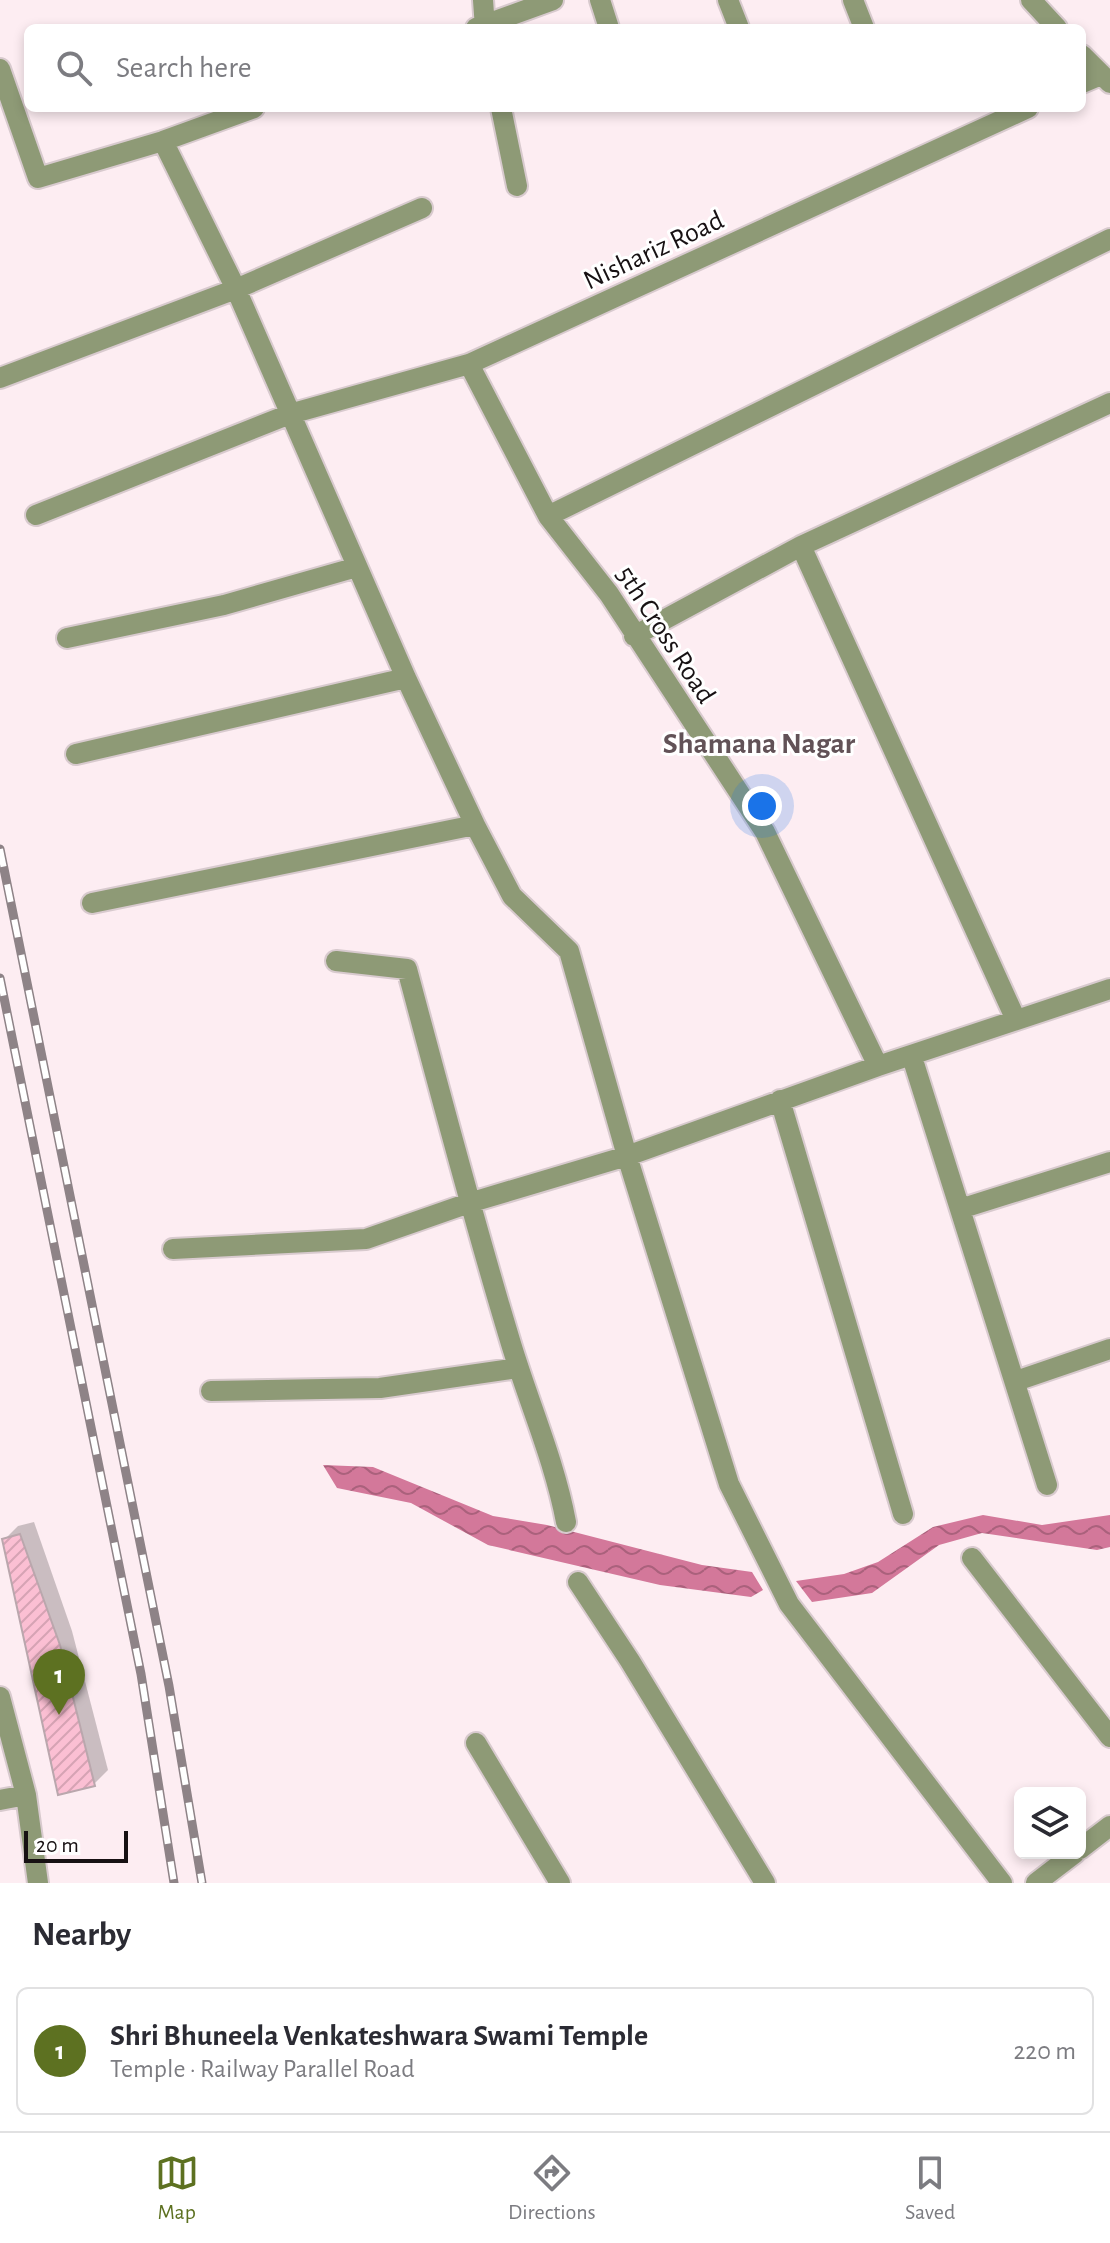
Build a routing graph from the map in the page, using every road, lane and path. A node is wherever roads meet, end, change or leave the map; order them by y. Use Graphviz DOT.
graph roads {
  1 [pos="483,0"];
  2 [pos="553,0"];
  3 [pos="600,0"];
  4 [pos="728,0"];
  5 [pos="853,0"];
  6 [pos="1031,0"];
  7 [pos="482,24"];
  8 [pos="490,24"];
  9 [pos="608,24"];
  10 [pos="737,24"];
  11 [pos="862,24"];
  12 [pos="1053,24"];
  13 [pos="1086,61"];
  14 [pos="0,69"];
  15 [pos="1098,80"];
  16 [pos="243,112"];
  17 [pos="502,112"];
  18 [pos="1019,112"];
  19 [pos="163,141"];
  20 [pos="517,186"];
  21 [pos="422,208"];
  22 [pos="1110,239"];
  23 [pos="236,289"];
  24 [pos="469,364"];
  25 [pos="0,378"];
  26 [pos="1110,403"];
  27 [pos="290,414"];
  28 [pos="36,515"];
  29 [pos="548,516"];
  30 [pos="801,546"];
  31 [pos="357,567"];
  32 [pos="634,636"];
  33 [pos="67,638"];
  34 [pos="406,678"];
  35 [pos="76,754"];
  36 [pos="475,825"];
  37 [pos="92,903"];
  38 [pos="336,961"];
  39 [pos="1110,989"];
  40 [pos="1016,1020"];
  41 [pos="912,1057"];
  42 [pos="878,1066"];
  43 [pos="780,1100"];
  44 [pos="627,1156"];
  45 [pos="1110,1162"];
  46 [pos="469,1203"];
  47 [pos="960,1209"];
  48 [pos="173,1249"];
  49 [pos="1110,1349"];
  50 [pos="518,1368"];
  51 [pos="1016,1381"];
  52 [pos="211,1391"];
  53 [pos="1047,1485"];
  54 [pos="903,1514"];
  55 [pos="566,1522"];
  56 [pos="972,1558"];
  57 [pos="578,1582"];
  58 [pos="0,1697"];
  59 [pos="1110,1737"];
  60 [pos="476,1743"];
  61 [pos="26,1795"];
  62 [pos="0,1800"];
  63 [pos="1110,1826"];
  64 [pos="1086,1844"];
  65 [pos="1067,1859"];
  66 [pos="38,1883"];
  67 [pos="560,1883"];
  68 [pos="765,1883"];
  69 [pos="1002,1883"];
  70 [pos="1036,1883"];
  1 -- 7 [label="street"];
  2 -- 8 [label="street"];
  3 -- 9 [label="street"];
  4 -- 10 [label="street"];
  5 -- 11 [label="street"];
  6 -- 12 [label="street"];
  13 -- 15 [label="street"];
  14 -- 19 [label="street"];
  16 -- 19 [label="street"];
  17 -- 20 [label="street"];
  18 -- 24 [label="street, Nishariz Road"];
  19 -- 23 [label="street"];
  21 -- 23 [label="street"];
  22 -- 29 [label="street"];
  23 -- 25 [label="street"];
  23 -- 27 [label="street"];
  24 -- 27 [label="street, Nishariz Road"];
  24 -- 29 [label="street, 5th Cross Road"];
  26 -- 30 [label="street"];
  27 -- 28 [label="street, Nishariz Road"];
  27 -- 31 [label="street"];
  29 -- 32 [label="street, 5th Cross Road"];
  30 -- 32 [label="street"];
  30 -- 40 [label="street"];
  31 -- 33 [label="street"];
  31 -- 34 [label="street"];
  32 -- 42 [label="street, 5th Cross Road"];
  34 -- 35 [label="street"];
  34 -- 36 [label="street"];
  36 -- 37 [label="street"];
  36 -- 44 [label="street"];
  38 -- 46 [label="street"];
  39 -- 40 [label="street"];
  40 -- 41 [label="street"];
  41 -- 42 [label="street"];
  41 -- 47 [label="street"];
  42 -- 43 [label="street"];
  43 -- 44 [label="street"];
  43 -- 54 [label="street"];
  44 -- 46 [label="street"];
  44 -- 69 [label="street"];
  45 -- 47 [label="street"];
  46 -- 48 [label="street"];
  46 -- 50 [label="street"];
  47 -- 51 [label="street"];
  49 -- 51 [label="street"];
  50 -- 52 [label="street"];
  50 -- 55 [label="street"];
  51 -- 53 [label="street"];
  56 -- 59 [label="street"];
  57 -- 68 [label="street"];
  58 -- 61 [label="street"];
  60 -- 67 [label="street"];
  61 -- 62 [label="street"];
  61 -- 66 [label="street"];
  63 -- 64 [label="street"];
  65 -- 70 [label="street"];
}
